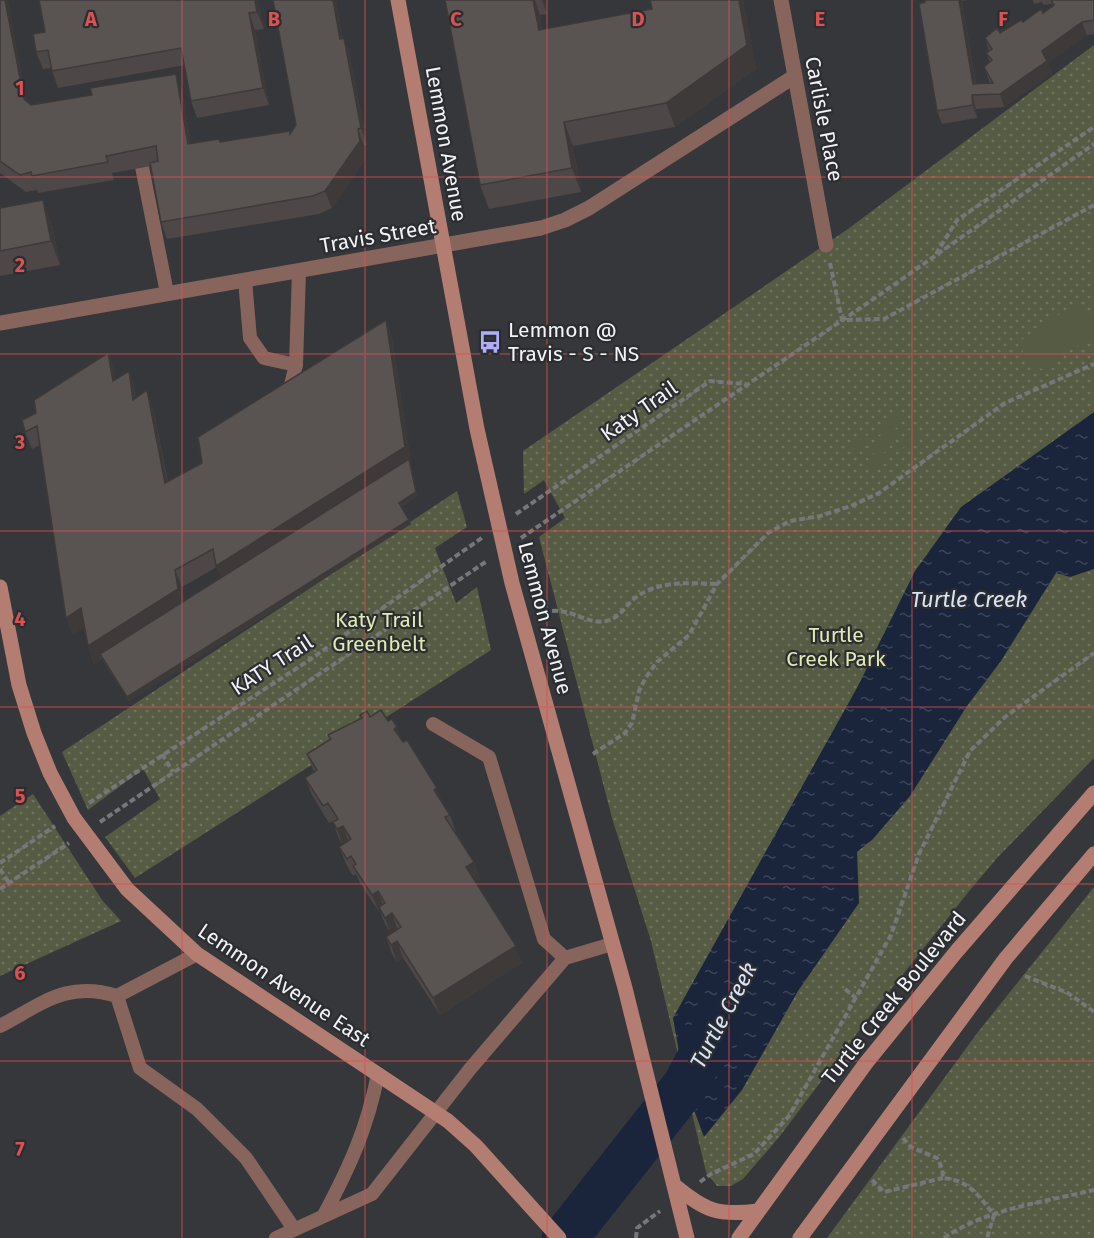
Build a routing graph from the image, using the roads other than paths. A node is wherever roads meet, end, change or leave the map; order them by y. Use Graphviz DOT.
graph roads {
  1 [pos="398,0"];
  2 [pos="781,0"];
  3 [pos="795,76"];
  4 [pos="142,167"];
  5 [pos="826,245"];
  6 [pos="443,246"];
  7 [pos="299,271"];
  8 [pos="245,280"];
  9 [pos="167,293"];
  10 [pos="0,323"];
  11 [pos="296,365"];
  12 [pos="291,385"];
  13 [pos="0,587"];
  14 [pos="433,724"];
  15 [pos="1094,793"];
  16 [pos="1094,854"];
  17 [pos="612,944"];
  18 [pos="197,954"];
  19 [pos="565,957"];
  20 [pos="117,996"];
  21 [pos="0,1026"];
  22 [pos="378,1074"];
  23 [pos="442,1117"];
  24 [pos="674,1185"];
  25 [pos="758,1211"];
  26 [pos="324,1215"];
  27 [pos="294,1229"];
  28 [pos="276,1238"];
  29 [pos="559,1238"];
  30 [pos="687,1238"];
  31 [pos="739,1238"];
  32 [pos="800,1238"];
  1 -- 6 [label="main road, Lemmon Avenue"];
  2 -- 3 [label="street, Carlisle Place"];
  3 -- 5 [label="street, Carlisle Place"];
  3 -- 6 [label="street, Travis Street"];
  4 -- 9 [label="lane"];
  6 -- 7 [label="street, Travis Street"];
  6 -- 17 [label="main road, Lemmon Avenue"];
  7 -- 8 [label="street, Travis Street"];
  7 -- 11 [label="lane"];
  8 -- 9 [label="street, Travis Street"];
  8 -- 11 [label="lane"];
  9 -- 10 [label="street, Travis Street"];
  11 -- 12 [label="lane"];
  13 -- 18 [label="main road, Lemmon Avenue East"];
  14 -- 19 [label="lane"];
  15 -- 25 [label="main road, Turtle Creek Boulevard"];
  16 -- 32 [label="main road"];
  17 -- 19 [label="lane"];
  17 -- 24 [label="main road, Lemmon Avenue"];
  18 -- 20 [label="lane"];
  18 -- 22 [label="main road, Lemmon Avenue East"];
  19 -- 23 [label="lane"];
  20 -- 21 [label="lane"];
  20 -- 27 [label="lane"];
  22 -- 23 [label="main road, Lemmon Avenue East"];
  22 -- 26 [label="lane"];
  23 -- 26 [label="lane"];
  23 -- 29 [label="main road, Lemmon Avenue East"];
  24 -- 25 [label="main road"];
  24 -- 30 [label="main road, Lemmon Avenue"];
  25 -- 31 [label="main road, Turtle Creek Boulevard"];
  26 -- 27 [label="lane"];
  27 -- 28 [label="lane"];
}
